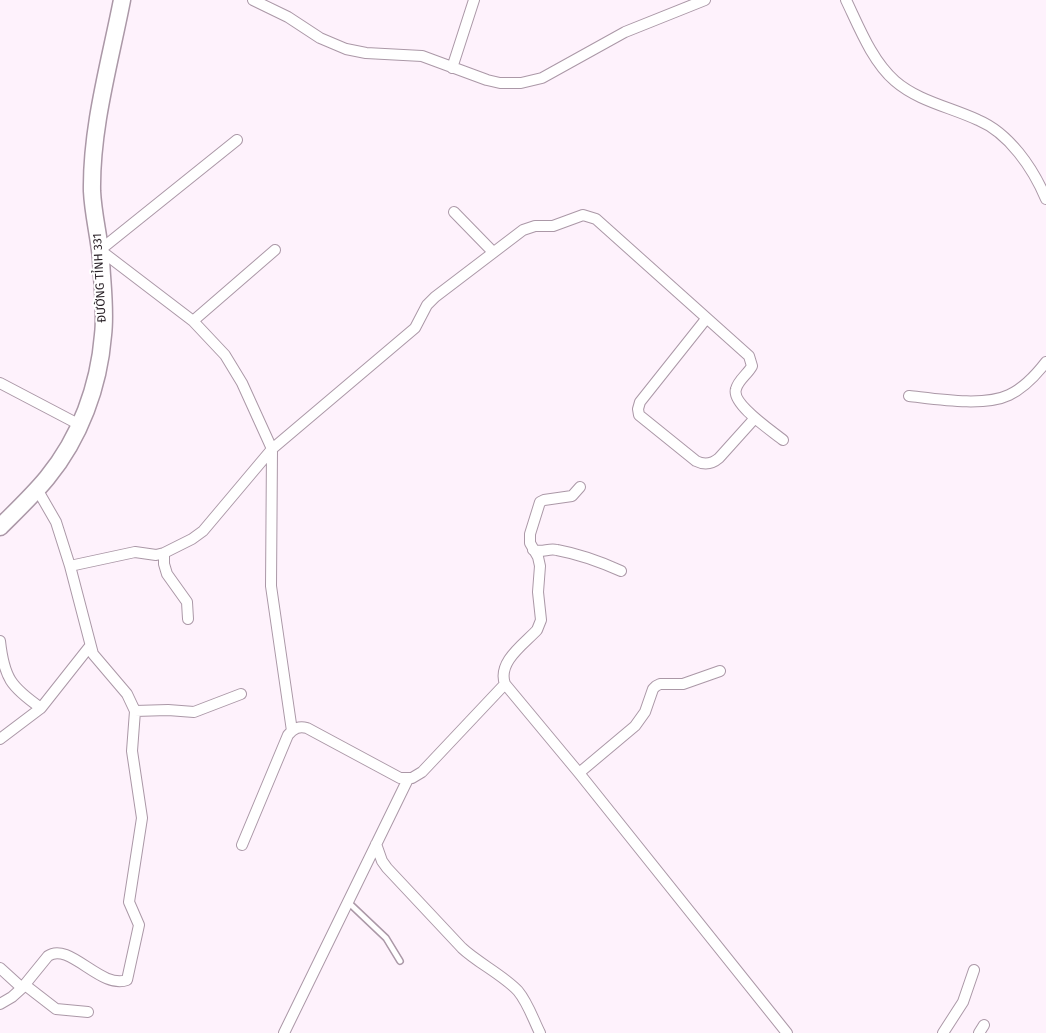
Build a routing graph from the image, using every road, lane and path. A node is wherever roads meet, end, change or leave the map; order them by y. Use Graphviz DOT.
graph roads {
  1 [pos="122,0"];
  2 [pos="253,0"];
  3 [pos="474,0"];
  4 [pos="705,0"];
  5 [pos="846,0"];
  6 [pos="452,68"];
  7 [pos="237,140"];
  8 [pos="1046,199"];
  9 [pos="454,212"];
  10 [pos="100,250"];
  11 [pos="275,250"];
  12 [pos="493,252"];
  13 [pos="706,319"];
  14 [pos="193,321"];
  15 [pos="1046,362"];
  16 [pos="0,382"];
  17 [pos="909,396"];
  18 [pos="755,418"];
  19 [pos="80,425"];
  20 [pos="783,440"];
  21 [pos="272,449"];
  22 [pos="580,487"];
  23 [pos="37,489"];
  24 [pos="0,527"];
  25 [pos="533,550"];
  26 [pos="164,553"];
  27 [pos="70,566"];
  28 [pos="621,571"];
  29 [pos="188,619"];
  30 [pos="0,642"];
  31 [pos="90,646"];
  32 [pos="720,671"];
  33 [pos="505,684"];
  34 [pos="241,694"];
  35 [pos="41,708"];
  36 [pos="135,711"];
  37 [pos="292,731"];
  38 [pos="0,739"];
  39 [pos="579,772"];
  40 [pos="408,779"];
  41 [pos="376,844"];
  42 [pos="242,846"];
  43 [pos="348,902"];
  44 [pos="400,961"];
  45 [pos="0,968"];
  46 [pos="974,970"];
  47 [pos="23,987"];
  48 [pos="0,1004"];
  49 [pos="88,1012"];
  50 [pos="284,1033"];
  51 [pos="540,1033"];
  52 [pos="787,1033"];
  53 [pos="942,1033"];
  1 -- 10 [label="main road, ĐƯỜNG TỈNH 331"];
  2 -- 6 [label="street"];
  3 -- 6 [label="street"];
  4 -- 6 [label="street"];
  5 -- 8 [label="street"];
  7 -- 10 [label="street"];
  9 -- 12 [label="street"];
  10 -- 14 [label="street"];
  10 -- 19 [label="main road, ĐƯỜNG TỈNH 331"];
  11 -- 14 [label="street"];
  12 -- 13 [label="street"];
  12 -- 21 [label="street"];
  13 -- 18 [label="street"];
  13 -- 18 [label="street"];
  14 -- 21 [label="street"];
  15 -- 17 [label="street"];
  16 -- 19 [label="street"];
  18 -- 20 [label="street"];
  19 -- 23 [label="main road, ĐƯỜNG TỈNH 331"];
  21 -- 26 [label="street"];
  21 -- 37 [label="street"];
  22 -- 25 [label="street"];
  23 -- 24 [label="main road, ĐƯỜNG TỈNH 331"];
  23 -- 27 [label="street"];
  25 -- 28 [label="street"];
  25 -- 33 [label="street"];
  26 -- 27 [label="street"];
  26 -- 29 [label="street"];
  27 -- 31 [label="street"];
  30 -- 35 [label="street"];
  31 -- 35 [label="street"];
  31 -- 36 [label="street"];
  32 -- 39 [label="street"];
  33 -- 39 [label="street"];
  33 -- 40 [label="street"];
  34 -- 36 [label="street"];
  35 -- 38 [label="street"];
  36 -- 47 [label="street"];
  37 -- 40 [label="street"];
  37 -- 42 [label="street"];
  39 -- 52 [label="street"];
  40 -- 41 [label="street"];
  41 -- 43 [label="street"];
  41 -- 51 [label="street"];
  43 -- 44 [label="lane"];
  43 -- 50 [label="street"];
  45 -- 47 [label="street"];
  46 -- 53 [label="street"];
  47 -- 48 [label="street"];
  47 -- 49 [label="street"];
}
